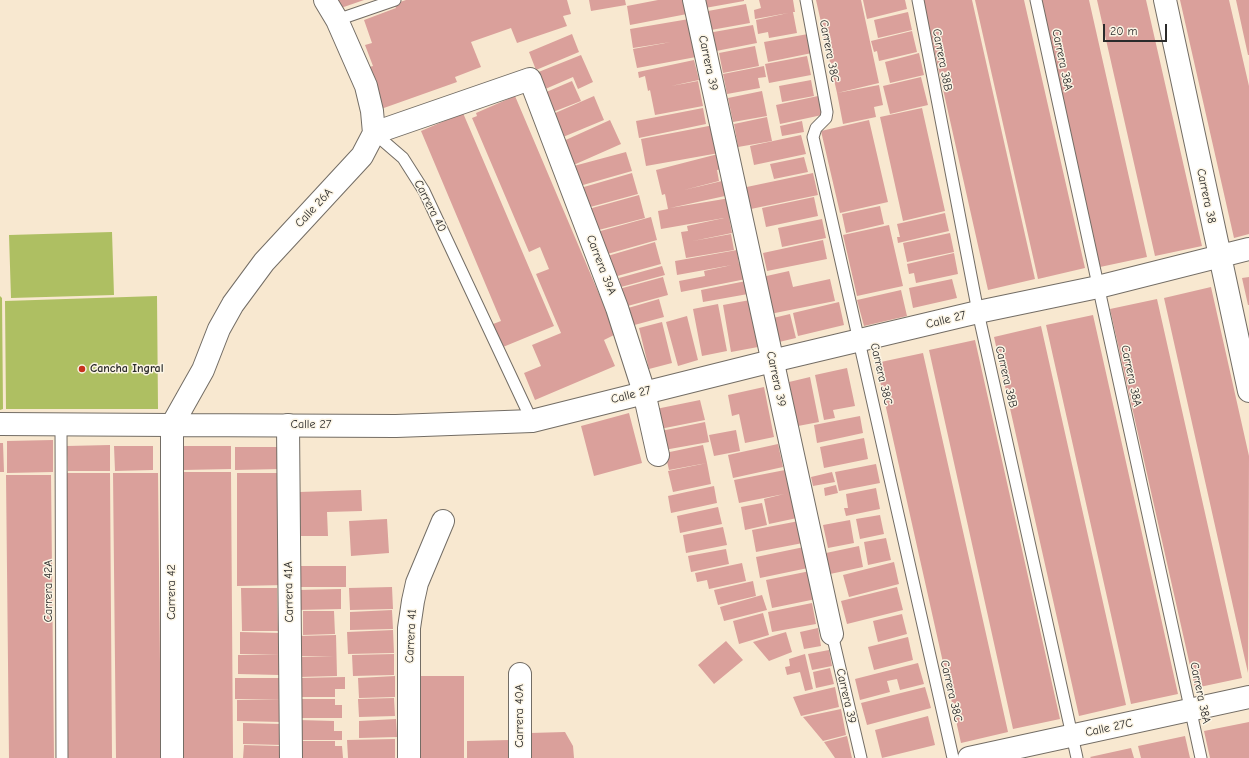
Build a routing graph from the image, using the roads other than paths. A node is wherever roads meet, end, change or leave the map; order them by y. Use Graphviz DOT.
graph roads {
  1 [pos="325,0"];
  2 [pos="395,0"];
  3 [pos="694,0"];
  4 [pos="806,0"];
  5 [pos="918,0"];
  6 [pos="1036,0"];
  7 [pos="1165,0"];
  8 [pos="338,20"];
  9 [pos="374,134"];
  10 [pos="1249,250"];
  11 [pos="1219,256"];
  12 [pos="1098,287"];
  13 [pos="978,312"];
  14 [pos="860,341"];
  15 [pos="772,361"];
  16 [pos="1249,391"];
  17 [pos="644,392"];
  18 [pos="532,421"];
  19 [pos="0,424"];
  20 [pos="61,425"];
  21 [pos="172,425"];
  22 [pos="288,426"];
  23 [pos="658,455"];
  24 [pos="443,521"];
  25 [pos="832,634"];
  26 [pos="520,674"];
  27 [pos="1249,697"];
  28 [pos="1191,710"];
  29 [pos="1072,736"];
  30 [pos="62,758"];
  31 [pos="172,758"];
  32 [pos="291,758"];
  33 [pos="409,758"];
  34 [pos="520,758"];
  35 [pos="861,758"];
  36 [pos="953,758"];
  37 [pos="969,758"];
  38 [pos="1077,758"];
  39 [pos="1201,758"];
  1 -- 8 [label="street"];
  2 -- 8 [label="lane"];
  3 -- 15 [label="street, Carrera 39"];
  4 -- 14 [label="lane, Carrera 38C"];
  5 -- 13 [label="lane, Carrera 38B"];
  6 -- 12 [label="lane, Carrera 38A"];
  7 -- 11 [label="street, Carrera 38"];
  8 -- 9 [label="street"];
  9 -- 17 [label="street, Carrera 39A"];
  9 -- 18 [label="lane, Carrera 40"];
  9 -- 21 [label="street, Calle 26A"];
  10 -- 11 [label="street, Calle 27"];
  11 -- 12 [label="street, Calle 27"];
  11 -- 16 [label="street, Carrera 38"];
  12 -- 13 [label="street, Calle 27"];
  12 -- 28 [label="lane, Carrera 38A"];
  13 -- 14 [label="street, Calle 27"];
  13 -- 29 [label="lane, Carrera 38B"];
  14 -- 15 [label="street, Calle 27"];
  14 -- 36 [label="lane, Carrera 38C"];
  15 -- 17 [label="street, Calle 27"];
  15 -- 25 [label="street, Carrera 39"];
  17 -- 18 [label="street, Calle 27"];
  17 -- 23 [label="street, Carrera 39A"];
  18 -- 22 [label="street, Calle 27"];
  19 -- 20 [label="street, Calle 27"];
  20 -- 21 [label="street, Calle 27"];
  20 -- 30 [label="lane, Carrera 42A"];
  21 -- 22 [label="street, Calle 27"];
  21 -- 31 [label="street, Carrera 42"];
  22 -- 32 [label="street, Carrera 41A"];
  24 -- 33 [label="street, Carrera 41"];
  25 -- 35 [label="lane, Carrera 39"];
  26 -- 34 [label="street, Carrera 40A"];
  27 -- 28 [label="street, Calle 27C"];
  28 -- 29 [label="street, Calle 27C"];
  28 -- 39 [label="lane, Carrera 38A"];
  29 -- 37 [label="street, Calle 27C"];
  29 -- 38 [label="lane, Carrera 38B"];
}
